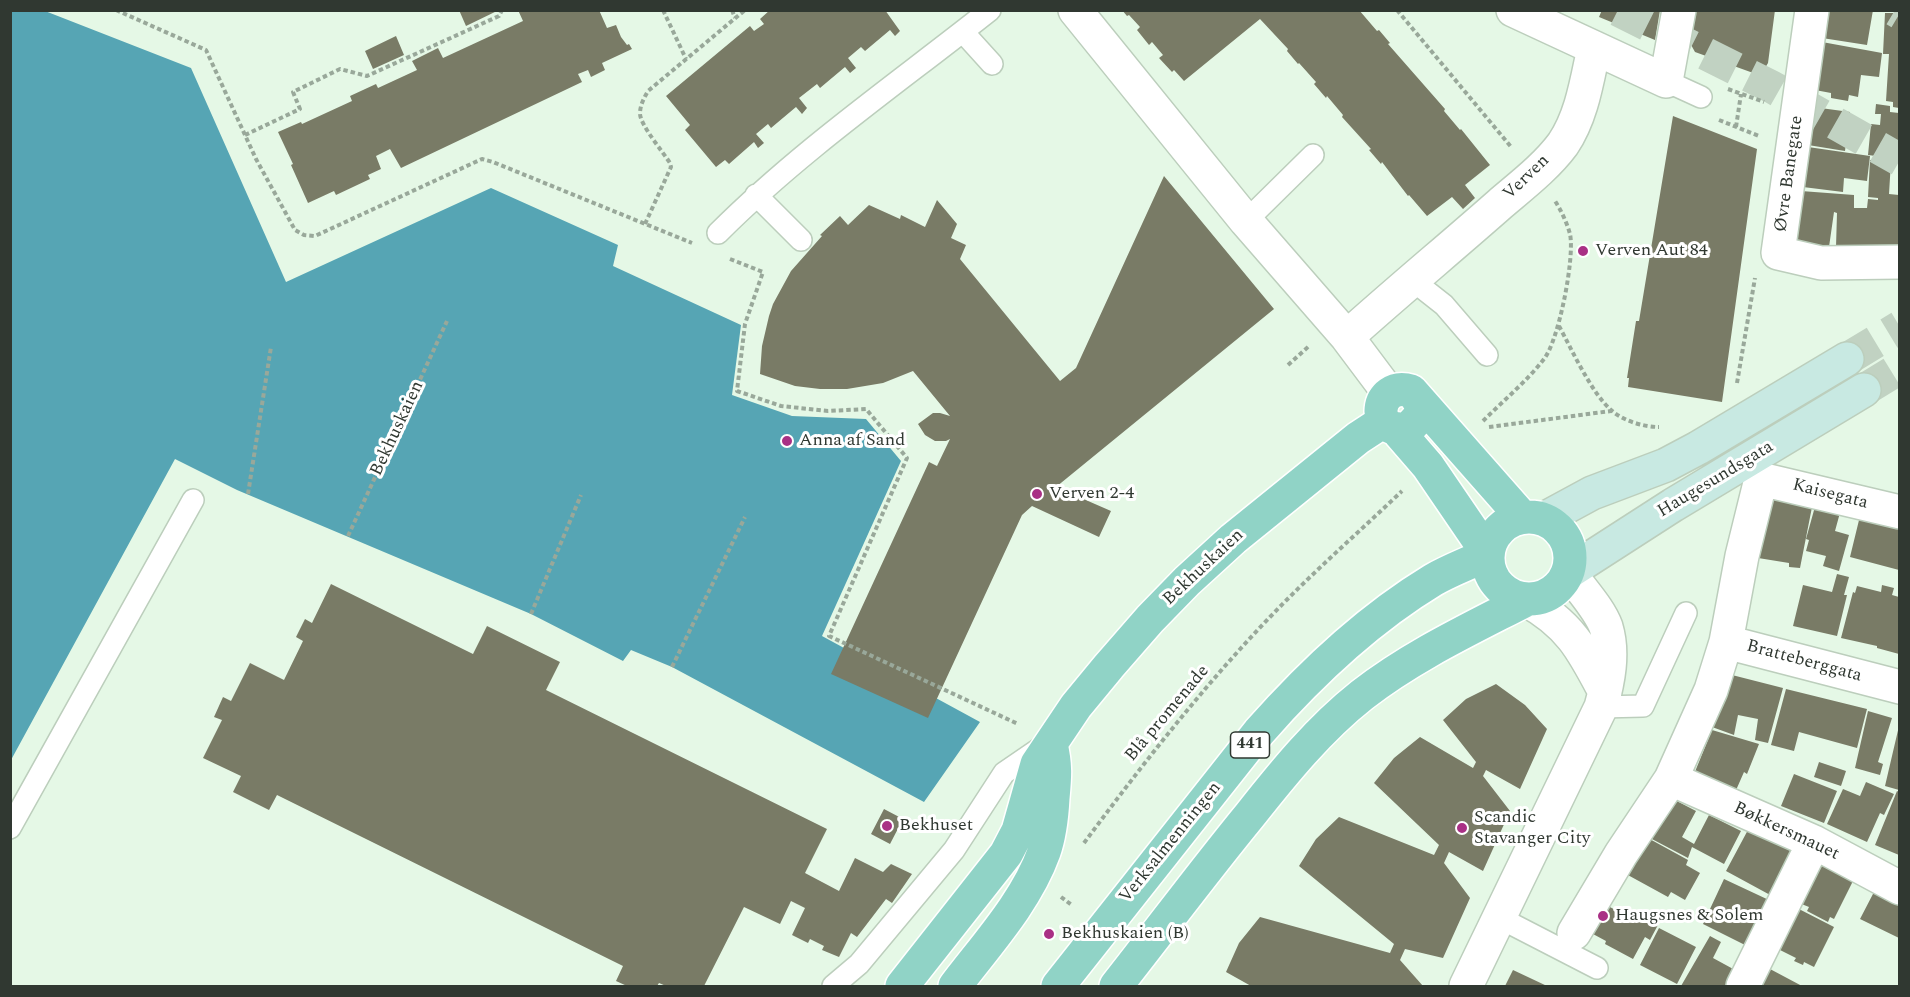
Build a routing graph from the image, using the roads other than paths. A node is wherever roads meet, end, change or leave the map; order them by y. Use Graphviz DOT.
graph roads {
  1 [pos="990,10"];
  2 [pos="1075,10"];
  3 [pos="1513,10"];
  4 [pos="1679,10"];
  5 [pos="1812,10"];
  6 [pos="963,32"];
  7 [pos="1594,48"];
  8 [pos="992,64"];
  9 [pos="1666,81"];
  10 [pos="1701,97"];
  11 [pos="1313,155"];
  12 [pos="756,195"];
  13 [pos="1246,221"];
  14 [pos="801,240"];
  15 [pos="714,242"];
  16 [pos="1899,262"];
  17 [pos="1412,279"];
  18 [pos="1347,337"];
  19 [pos="1487,355"];
  20 [pos="1847,358"];
  21 [pos="1864,390"];
  22 [pos="1390,414"];
  23 [pos="1760,483"];
  24 [pos="193,500"];
  25 [pos="1899,512"];
  26 [pos="1533,518"];
  27 [pos="1488,554"];
  28 [pos="1569,572"];
  29 [pos="1527,600"];
  30 [pos="1686,613"];
  31 [pos="1726,642"];
  32 [pos="1899,687"];
  33 [pos="1603,700"];
  34 [pos="1050,742"];
  35 [pos="1671,779"];
  36 [pos="10,828"];
  37 [pos="1814,842"];
  38 [pos="1006,854"];
  39 [pos="1899,888"];
  40 [pos="1498,917"];
  41 [pos="1574,933"];
  42 [pos="1597,968"];
  43 [pos="833,987"];
  44 [pos="902,987"];
  45 [pos="929,987"];
  46 [pos="955,987"];
  47 [pos="1058,987"];
  48 [pos="1116,987"];
  49 [pos="1466,987"];
  50 [pos="1743,987"];
  1 -- 6 [label="lane"];
  2 -- 13 [label="street"];
  3 -- 7 [label="street"];
  4 -- 9 [label="street"];
  5 -- 16 [label="street, Øvre Banegate"];
  6 -- 8 [label="lane"];
  6 -- 12 [label="lane"];
  7 -- 9 [label="street"];
  7 -- 17 [label="street, Verven"];
  9 -- 10 [label="lane"];
  11 -- 13 [label="lane"];
  12 -- 14 [label="lane"];
  12 -- 15 [label="lane"];
  13 -- 18 [label="street"];
  17 -- 18 [label="street, Verven"];
  17 -- 19 [label="lane"];
  18 -- 22 [label="street"];
  20 -- 26 [label="main road, Haugesundsgata"];
  21 -- 28 [label="main road, Haugesundsgata"];
  22 -- 26 [label="main road, Bekhuskaien"];
  22 -- 27 [label="main road"];
  22 -- 34 [label="main road, Bekhuskaien"];
  23 -- 25 [label="street, Kaisegata"];
  23 -- 31 [label="street, Bratteberggata"];
  24 -- 36 [label="lane"];
  26 -- 27 [label="main road"];
  26 -- 28 [label="main road"];
  27 -- 29 [label="main road"];
  27 -- 47 [label="main road, Verksalmenningen / 441"];
  28 -- 29 [label="main road, 441"];
  28 -- 33 [label="street"];
  29 -- 33 [label="street"];
  29 -- 48 [label="main road, 441"];
  30 -- 33 [label="lane"];
  31 -- 32 [label="street, Bratteberggata"];
  31 -- 35 [label="street"];
  33 -- 40 [label="street"];
  34 -- 38 [label="main road, Bekhuskaien"];
  34 -- 43 [label="lane, Bekhuskaien"];
  34 -- 46 [label="main road"];
  35 -- 37 [label="street, Bøkkersmauet"];
  35 -- 41 [label="street"];
  37 -- 39 [label="street, Bøkkersmauet"];
  37 -- 50 [label="street"];
  38 -- 44 [label="main road, Bekhuskaien"];
  38 -- 45 [label="main road"];
  40 -- 42 [label="lane"];
  40 -- 49 [label="street"];
}
